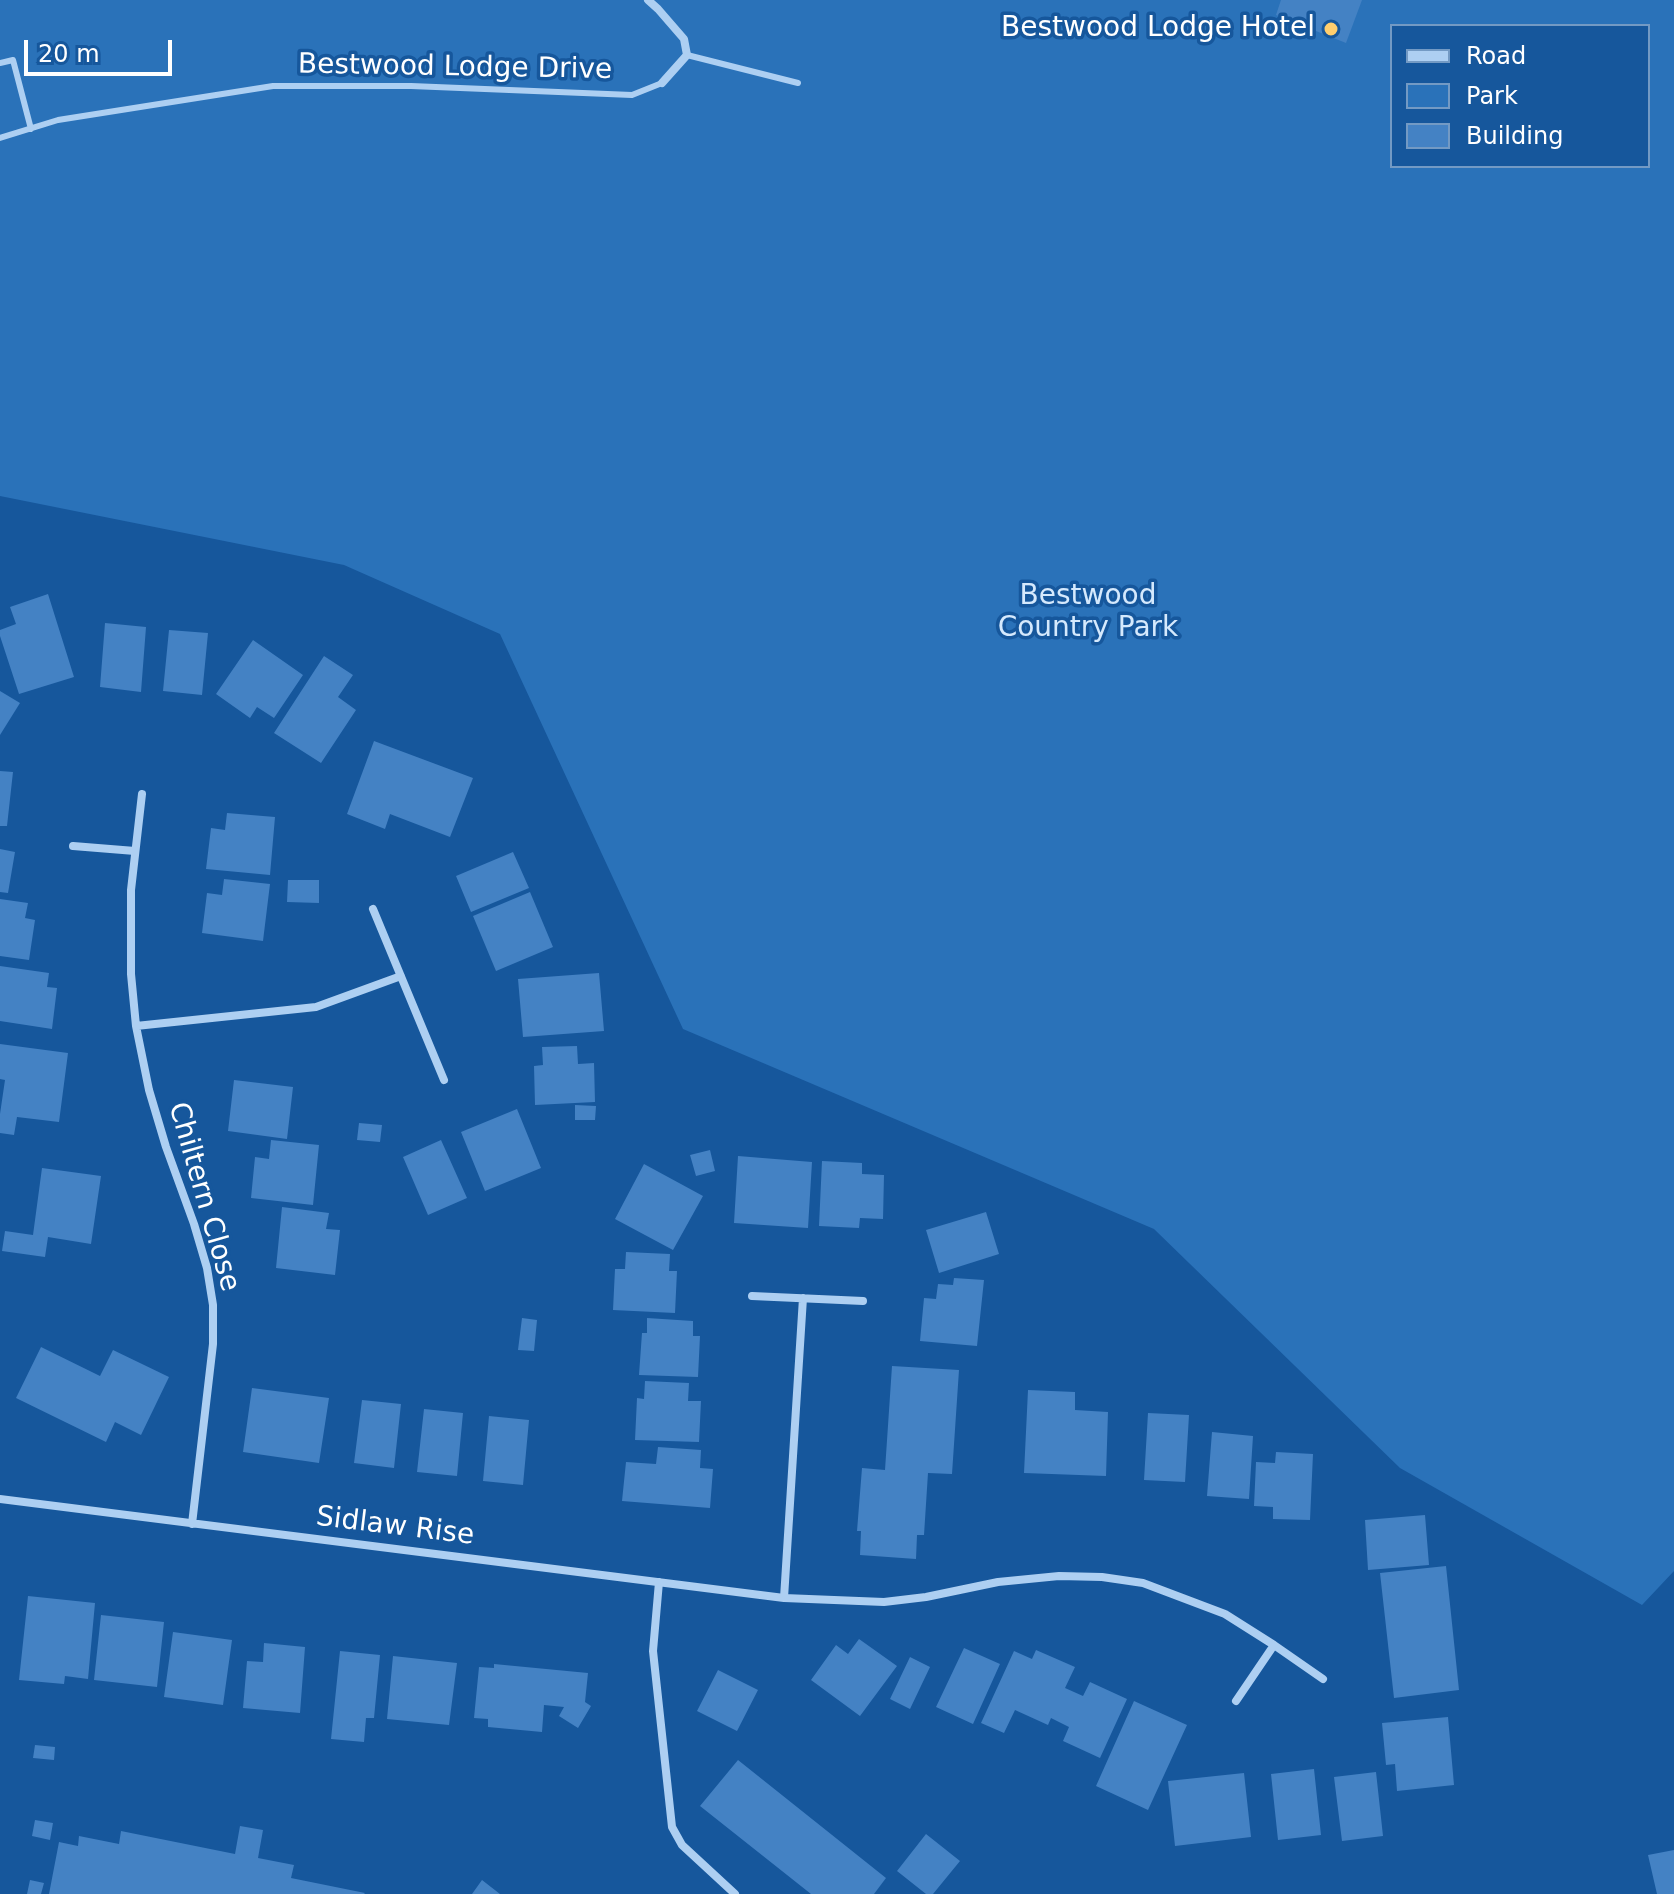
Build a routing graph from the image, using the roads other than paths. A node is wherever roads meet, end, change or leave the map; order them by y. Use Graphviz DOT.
graph roads {
  1 [pos="648,0"];
  2 [pos="687,55"];
  3 [pos="0,63"];
  4 [pos="662,83"];
  5 [pos="798,83"];
  6 [pos="31,129"];
  7 [pos="0,138"];
  8 [pos="142,794"];
  9 [pos="73,846"];
  10 [pos="135,851"];
  11 [pos="373,909"];
  12 [pos="401,976"];
  13 [pos="136,1026"];
  14 [pos="444,1080"];
  15 [pos="752,1296"];
  16 [pos="803,1298"];
  17 [pos="863,1301"];
  18 [pos="0,1499"];
  19 [pos="192,1524"];
  20 [pos="659,1582"];
  21 [pos="784,1598"];
  22 [pos="1274,1645"];
  23 [pos="1323,1679"];
  24 [pos="1236,1701"];
  25 [pos="735,1894"];
  1 -- 2 [label="street"];
  2 -- 4 [label="street, Bestwood Lodge Drive"];
  2 -- 5 [label="lane"];
  3 -- 6 [label="lane"];
  4 -- 6 [label="lane, Bestwood Lodge Drive"];
  6 -- 7 [label="lane, Bestwood Lodge Drive"];
  8 -- 10 [label="street, Chiltern Close"];
  9 -- 10 [label="street"];
  10 -- 13 [label="street, Chiltern Close"];
  11 -- 12 [label="street"];
  12 -- 13 [label="street"];
  12 -- 14 [label="street"];
  13 -- 19 [label="street, Chiltern Close"];
  15 -- 16 [label="street"];
  16 -- 17 [label="street"];
  16 -- 21 [label="street"];
  18 -- 19 [label="street, Sidlaw Rise"];
  19 -- 20 [label="street, Sidlaw Rise"];
  20 -- 21 [label="street, Sidlaw Rise"];
  20 -- 25 [label="street"];
  21 -- 22 [label="street, Sidlaw Rise"];
  22 -- 23 [label="street, Sidlaw Rise"];
  22 -- 24 [label="street"];
}
